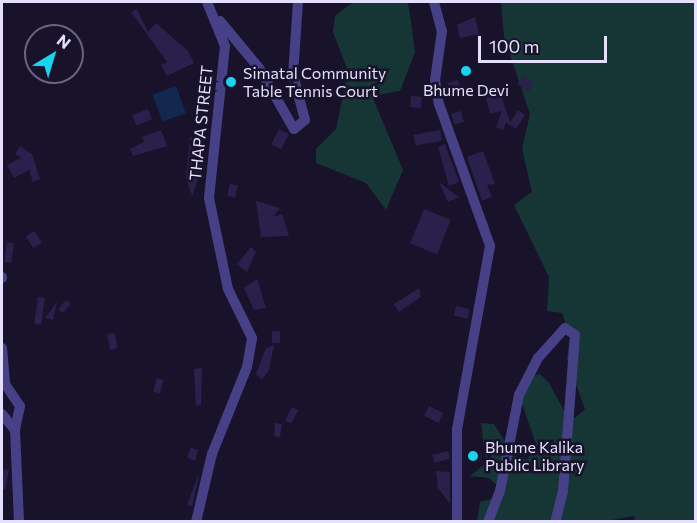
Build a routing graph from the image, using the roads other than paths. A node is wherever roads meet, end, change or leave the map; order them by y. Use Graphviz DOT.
graph roads {
  1 [pos="207,2"];
  2 [pos="298,2"];
  3 [pos="434,2"];
  4 [pos="214,14"];
  5 [pos="2,348"];
  6 [pos="2,414"];
  7 [pos="15,430"];
  8 [pos="18,522"];
  9 [pos="196,522"];
  10 [pos="457,522"];
  11 [pos="488,522"];
  12 [pos="555,522"];
  1 -- 4 [label="street, THAPA STREET"];
  2 -- 4 [label="street"];
  3 -- 10 [label="street"];
  4 -- 9 [label="street, THAPA STREET"];
  5 -- 7 [label="street"];
  6 -- 7 [label="street"];
  7 -- 8 [label="street"];
  11 -- 12 [label="street"];
}
